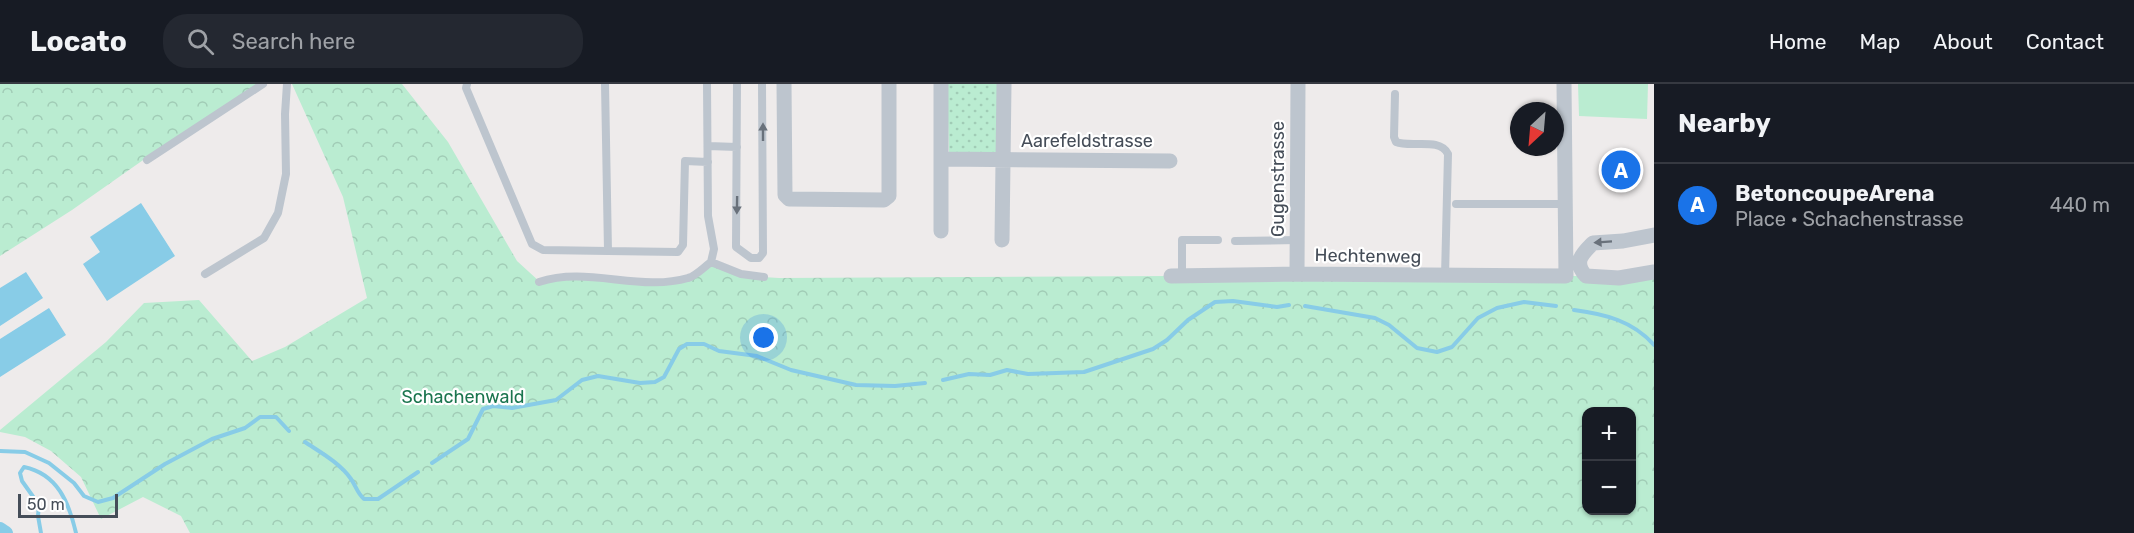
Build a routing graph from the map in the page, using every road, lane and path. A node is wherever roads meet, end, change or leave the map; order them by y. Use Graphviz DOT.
graph roads {
  1 [pos="263,84"];
  2 [pos="287,84"];
  3 [pos="467,84"];
  4 [pos="605,84"];
  5 [pos="707,84"];
  6 [pos="737,84"];
  7 [pos="762,84"];
  8 [pos="784,84"];
  9 [pos="889,84"];
  10 [pos="941,84"];
  11 [pos="1004,84"];
  12 [pos="1298,84"];
  13 [pos="1564,84"];
  14 [pos="1395,94"];
  15 [pos="708,146"];
  16 [pos="737,147"];
  17 [pos="940,159"];
  18 [pos="1004,159"];
  19 [pos="147,160"];
  20 [pos="1170,161"];
  21 [pos="708,162"];
  22 [pos="1456,204"];
  23 [pos="1565,204"];
  24 [pos="940,231"];
  25 [pos="1654,235"];
  26 [pos="1002,240"];
  27 [pos="1218,240"];
  28 [pos="1298,240"];
  29 [pos="1235,241"];
  30 [pos="608,252"];
  31 [pos="711,262"];
  32 [pos="1654,272"];
  33 [pos="205,274"];
  34 [pos="1297,274"];
  35 [pos="1176,276"];
  36 [pos="1445,276"];
  37 [pos="764,277"];
  38 [pos="540,282"];
  1 -- 19 [label="lane"];
  2 -- 33 [label="lane"];
  3 -- 30 [label="lane"];
  4 -- 30 [label="lane"];
  5 -- 15 [label="lane"];
  6 -- 16 [label="lane"];
  16 -- 7 [label="lane, one-way"];
  8 -- 9 [label="street"];
  10 -- 17 [label="street"];
  11 -- 18 [label="street, Aarefeldstrasse"];
  12 -- 28 [label="street, Gugenstrasse"];
  13 -- 23 [label="street"];
  14 -- 36 [label="lane"];
  15 -- 16 [label="lane"];
  15 -- 21 [label="lane"];
  17 -- 18 [label="street, Aarefeldstrasse"];
  17 -- 24 [label="street"];
  18 -- 20 [label="street, Aarefeldstrasse"];
  18 -- 26 [label="street, Aarefeldstrasse"];
  21 -- 30 [label="lane"];
  21 -- 31 [label="lane"];
  22 -- 23 [label="lane"];
  23 -- 36 [label="street, Hechtenweg"];
  25 -- 32 [label="street, one-way"];
  27 -- 35 [label="lane"];
  28 -- 29 [label="lane"];
  28 -- 34 [label="street, Gugenstrasse"];
  31 -- 37 [label="lane"];
  31 -- 38 [label="lane"];
  34 -- 35 [label="street, Hechtenweg"];
  34 -- 36 [label="street, Hechtenweg"];
}
